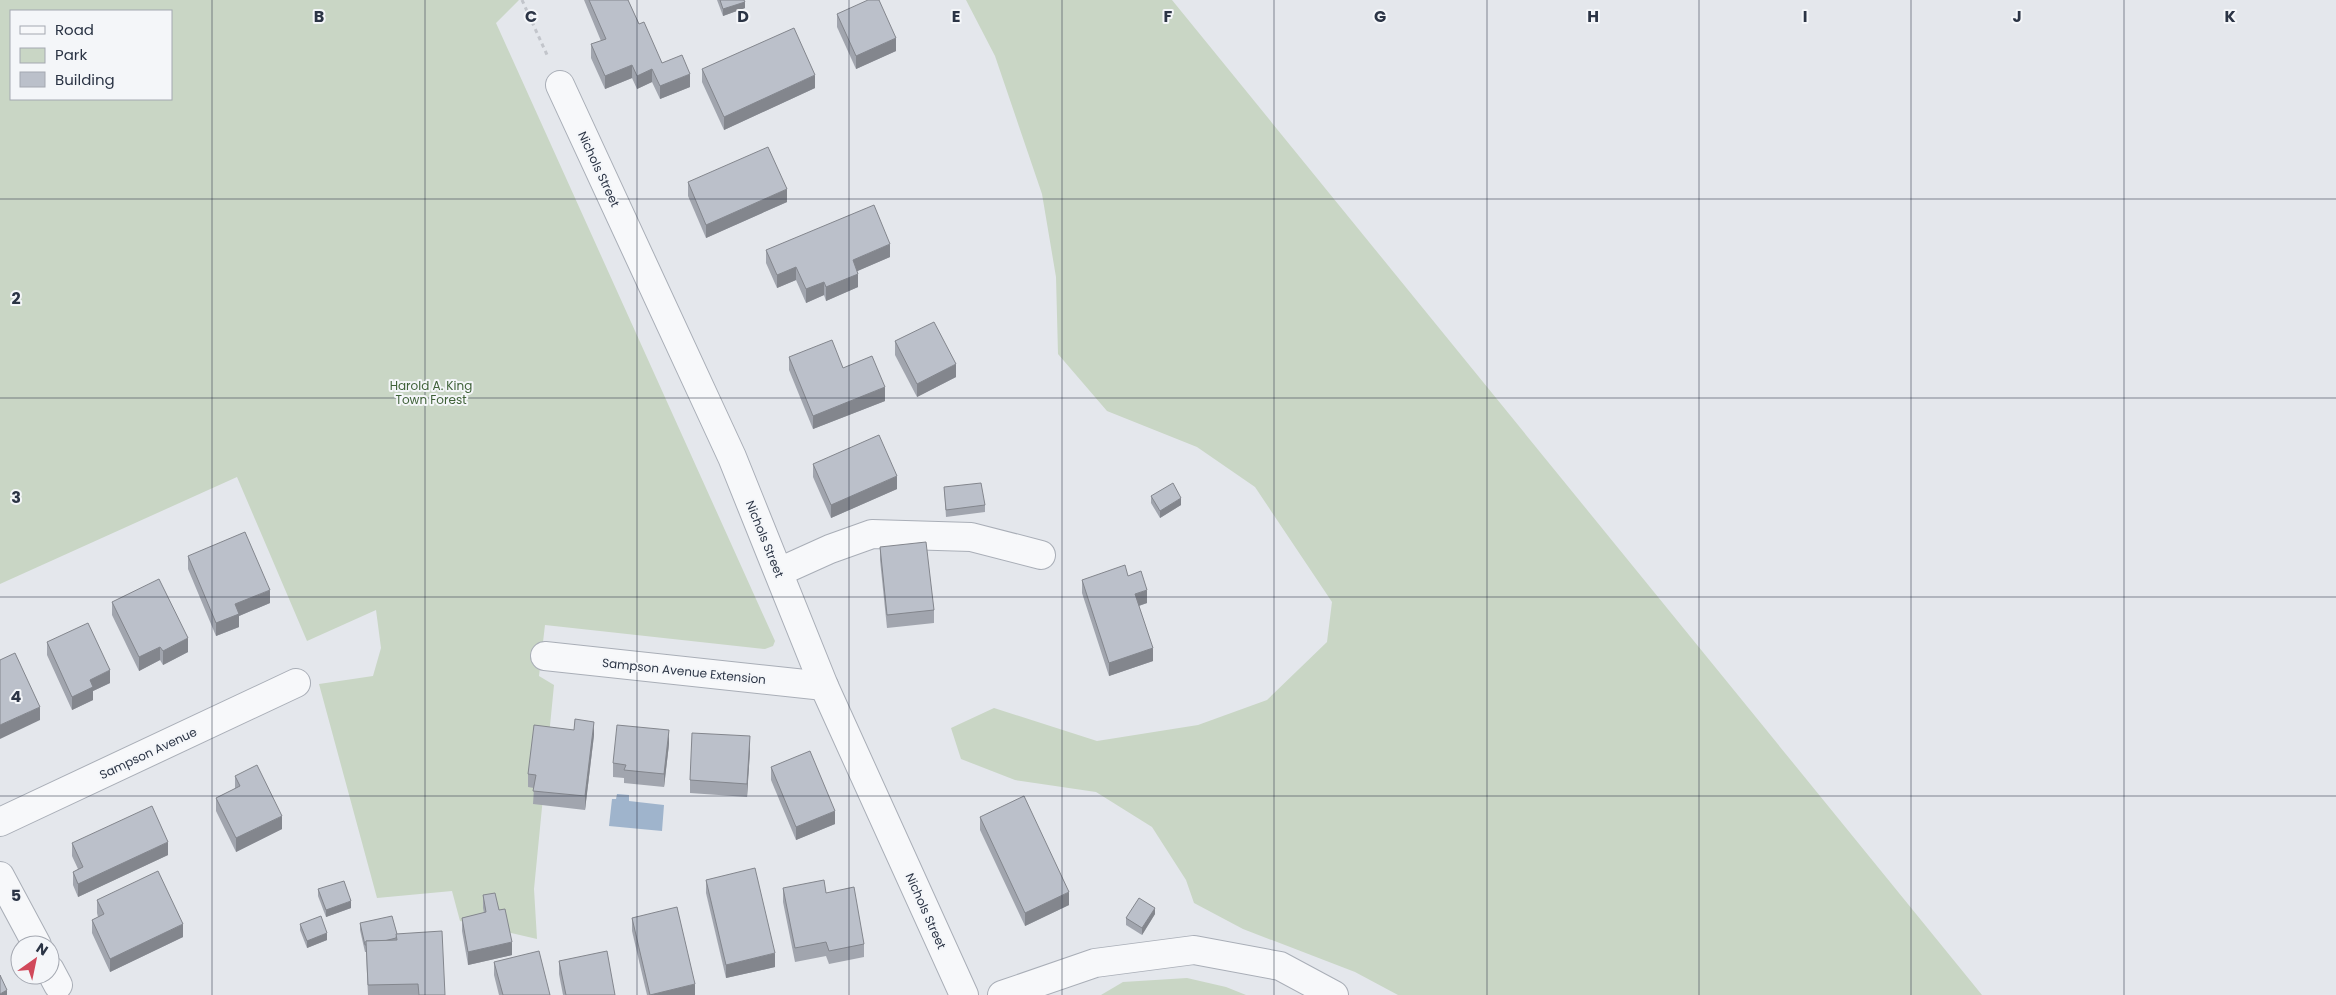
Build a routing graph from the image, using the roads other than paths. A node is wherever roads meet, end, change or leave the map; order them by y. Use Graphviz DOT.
graph roads {
  1 [pos="560,85"];
  2 [pos="1041,555"];
  3 [pos="779,572"];
  4 [pos="545,656"];
  5 [pos="296,683"];
  6 [pos="824,686"];
  7 [pos="0,822"];
  8 [pos="0,876"];
  9 [pos="32,935"];
  10 [pos="964,995"];
  11 [pos="1002,995"];
  12 [pos="1334,995"];
  1 -- 3 [label="street, Nichols Street"];
  2 -- 3 [label="street"];
  3 -- 6 [label="street, Nichols Street"];
  4 -- 6 [label="street, Sampson Avenue Extension"];
  5 -- 7 [label="street, Sampson Avenue"];
  6 -- 10 [label="street, Nichols Street"];
  8 -- 9 [label="street"];
  11 -- 12 [label="street"];
}
